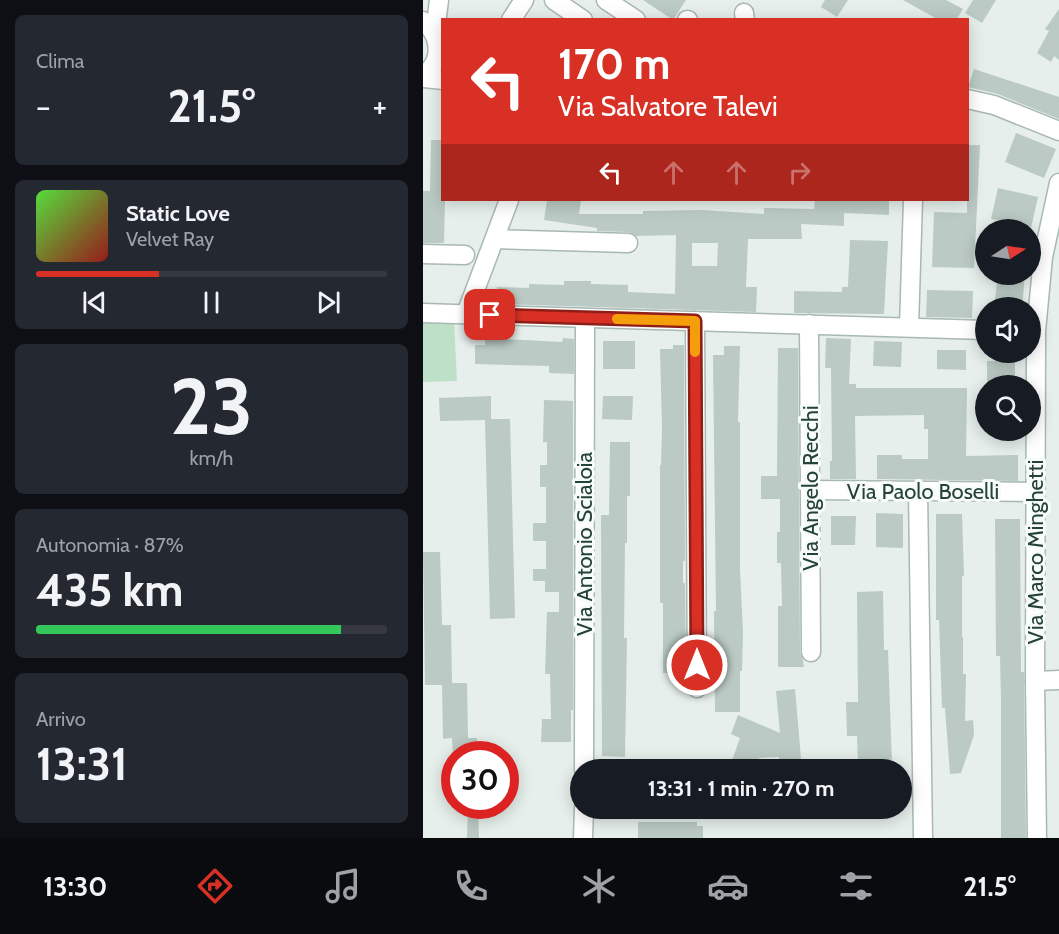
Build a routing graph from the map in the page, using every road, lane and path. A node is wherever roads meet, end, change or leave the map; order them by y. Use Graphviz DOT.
graph roads {
  1 [pos="439,0"];
  2 [pos="524,0"];
  3 [pos="554,0"];
  4 [pos="606,0"];
  5 [pos="512,18"];
  6 [pos="580,18"];
  7 [pos="633,18"];
  8 [pos="435,37"];
  9 [pos="423,76"];
  10 [pos="441,80"];
  11 [pos="969,99"];
  12 [pos="1059,131"];
  13 [pos="1058,190"];
  14 [pos="509,201"];
  15 [pos="913,201"];
  16 [pos="495,239"];
  17 [pos="629,243"];
  18 [pos="423,254"];
  19 [pos="465,255"];
  20 [pos="1051,258"];
  21 [pos="1041,299"];
  22 [pos="423,313"];
  23 [pos="466,314"];
  24 [pos="585,318"];
  25 [pos="695,321"];
  26 [pos="809,324"];
  27 [pos="909,327"];
  28 [pos="975,330"];
  29 [pos="1033,363"];
  30 [pos="810,490"];
  31 [pos="918,491"];
  32 [pos="1035,492"];
  33 [pos="811,652"];
  34 [pos="1059,680"];
  35 [pos="1035,681"];
  36 [pos="697,688"];
  37 [pos="584,759"];
  38 [pos="583,819"];
  39 [pos="583,838"];
  40 [pos="923,838"];
  41 [pos="1037,838"];
  1 -- 8 [label="street"];
  2 -- 5 [label="street"];
  3 -- 6 [label="street"];
  4 -- 7 [label="street"];
  8 -- 9 [label="street"];
  9 -- 10 [label="street"];
  11 -- 12 [label="street"];
  13 -- 20 [label="street, Via Marco Minghetti"];
  14 -- 16 [label="street"];
  15 -- 27 [label="street"];
  16 -- 17 [label="street"];
  16 -- 23 [label="street"];
  18 -- 19 [label="street"];
  20 -- 21 [label="street, Via Marco Minghetti"];
  22 -- 23 [label="street"];
  23 -- 24 [label="street"];
  24 -- 25 [label="street"];
  24 -- 37 [label="street, Via Antonio Scialoia"];
  25 -- 26 [label="street"];
  25 -- 36 [label="street"];
  26 -- 27 [label="street"];
  26 -- 30 [label="street, Via Angelo Recchi"];
  27 -- 28 [label="street"];
  29 -- 32 [label="street, Via Marco Minghetti"];
  30 -- 31 [label="street, Via Paolo Boselli"];
  30 -- 33 [label="street, Via Angelo Recchi"];
  31 -- 32 [label="street, Via Paolo Boselli"];
  31 -- 40 [label="street"];
  32 -- 35 [label="street, Via Marco Minghetti"];
  34 -- 35 [label="street"];
  35 -- 41 [label="street, Via Marco Minghetti"];
  38 -- 39 [label="street"];
}
